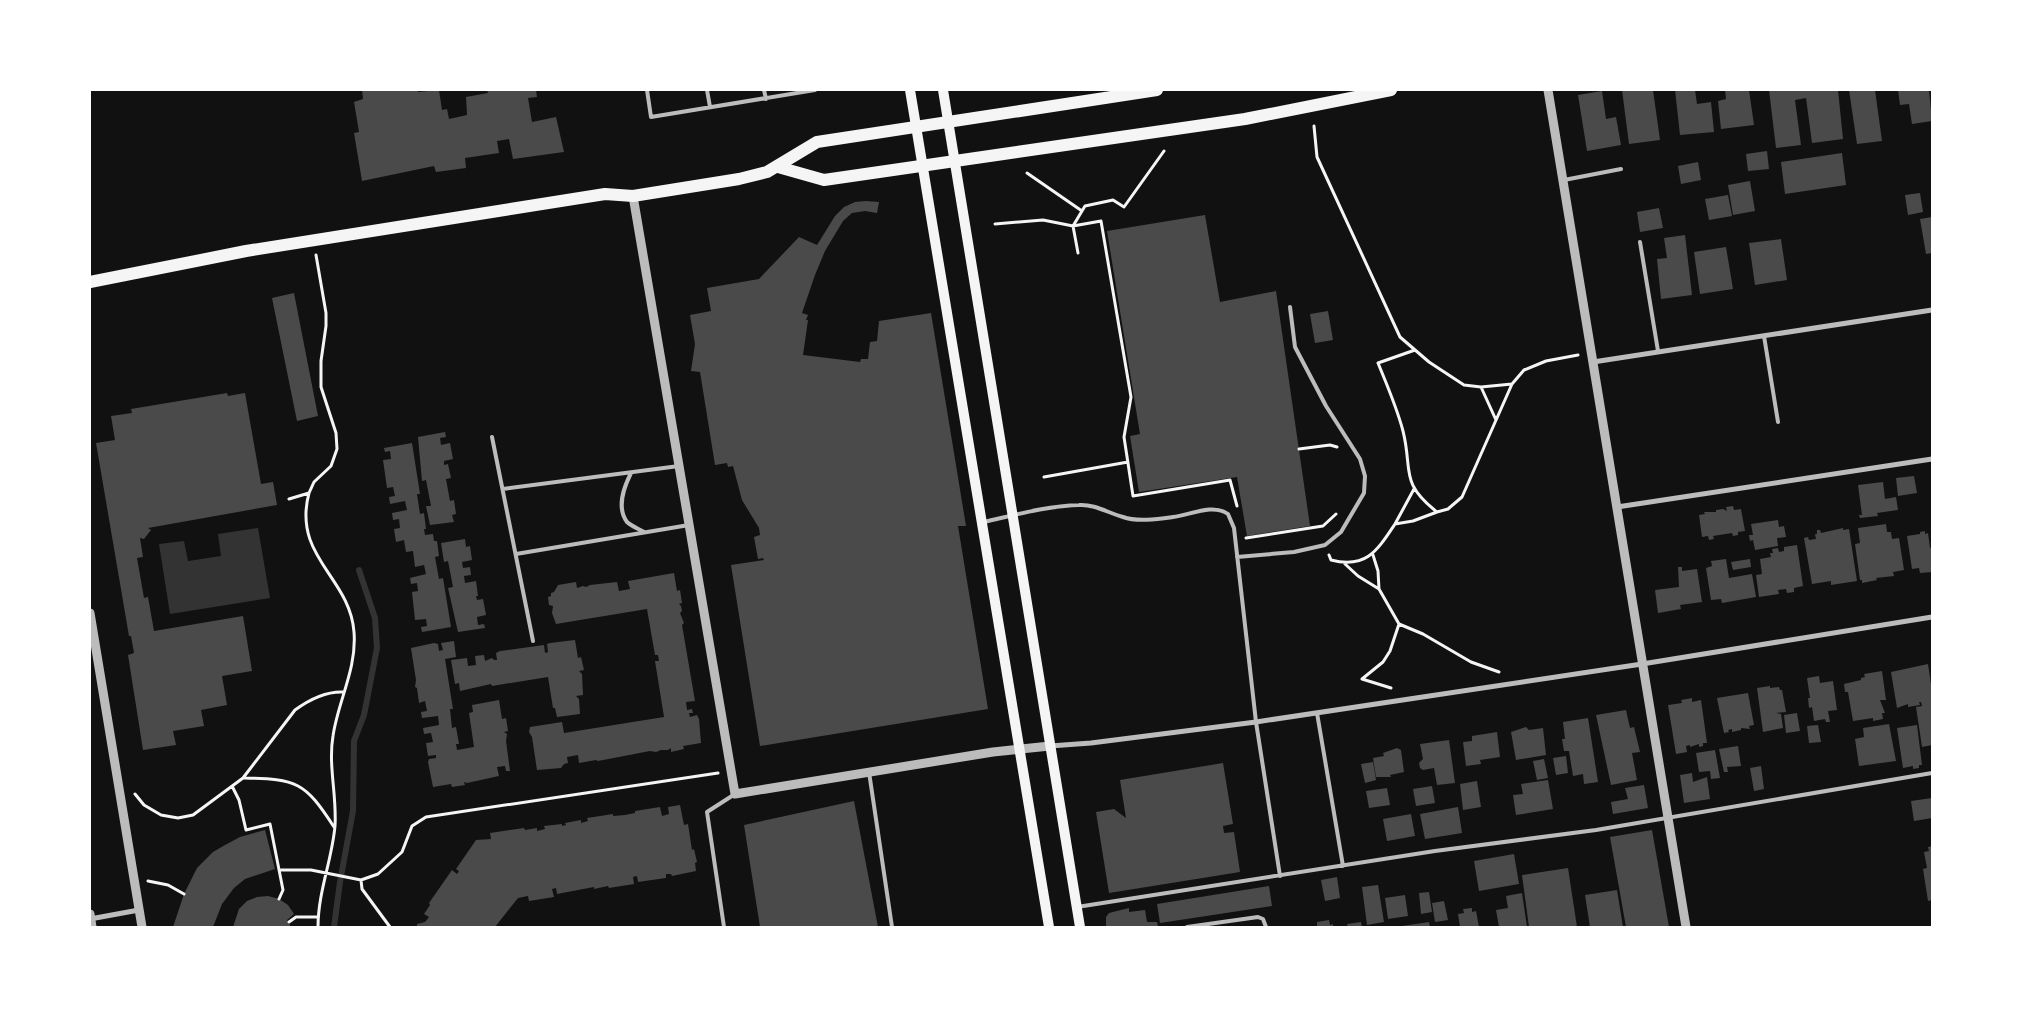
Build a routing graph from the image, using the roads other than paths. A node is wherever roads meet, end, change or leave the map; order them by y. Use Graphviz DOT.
graph roads {
  1 [pos="647,90"];
  2 [pos="707,90"];
  3 [pos="764,90"];
  4 [pos="815,90"];
  5 [pos="910,90"];
  6 [pos="943,90"];
  7 [pos="1157,90"];
  8 [pos="1391,90"];
  9 [pos="1548,90"];
  10 [pos="766,99"];
  11 [pos="710,107"];
  12 [pos="948,121"];
  13 [pos="916,126"];
  14 [pos="954,160"];
  15 [pos="922,164"];
  16 [pos="778,167"];
  17 [pos="1621,169"];
  18 [pos="1562,180"];
  19 [pos="633,196"];
  20 [pos="1640,242"];
  21 [pos="90,282"];
  22 [pos="1290,307"];
  23 [pos="1932,310"];
  24 [pos="1764,336"];
  25 [pos="1658,352"];
  26 [pos="1593,362"];
  27 [pos="1778,422"];
  28 [pos="492,437"];
  29 [pos="1932,459"];
  30 [pos="679,466"];
  31 [pos="631,473"];
  32 [pos="503,489"];
  33 [pos="1617,507"];
  34 [pos="1012,516"];
  35 [pos="982,522"];
  36 [pos="689,525"];
  37 [pos="644,532"];
  38 [pos="516,554"];
  39 [pos="1237,557"];
  40 [pos="90,613"];
  41 [pos="1932,617"];
  42 [pos="533,641"];
  43 [pos="1642,664"];
  44 [pos="1317,713"];
  45 [pos="1256,722"];
  46 [pos="1050,746"];
  47 [pos="1021,749"];
  48 [pos="868,772"];
  49 [pos="1932,773"];
  50 [pos="735,794"];
  51 [pos="1669,818"];
  52 [pos="1342,866"];
  53 [pos="1280,876"];
  54 [pos="1077,907"];
  55 [pos="139,910"];
  56 [pos="91,920"];
  57 [pos="142,927"];
  58 [pos="724,927"];
  59 [pos="892,927"];
  60 [pos="1049,927"];
  61 [pos="1080,927"];
  62 [pos="1187,927"];
  63 [pos="1266,927"];
  64 [pos="1686,927"];
  1 -- 11 [label="lane"];
  2 -- 11 [label="lane"];
  3 -- 10 [label="lane"];
  4 -- 10 [label="lane"];
  5 -- 13 [label="main road"];
  6 -- 12 [label="main road"];
  7 -- 12 [label="main road"];
  8 -- 14 [label="main road"];
  9 -- 18 [label="street"];
  10 -- 11 [label="lane"];
  12 -- 13 [label="main road"];
  12 -- 14 [label="main road"];
  13 -- 15 [label="main road"];
  13 -- 16 [label="main road"];
  14 -- 15 [label="main road"];
  14 -- 34 [label="main road"];
  15 -- 16 [label="main road"];
  15 -- 35 [label="main road"];
  16 -- 19 [label="main road"];
  17 -- 18 [label="lane"];
  18 -- 26 [label="street"];
  19 -- 21 [label="main road"];
  19 -- 30 [label="street"];
  20 -- 25 [label="lane"];
  22 -- 39 [label="lane"];
  23 -- 24 [label="street"];
  24 -- 25 [label="street"];
  24 -- 27 [label="lane"];
  25 -- 26 [label="street"];
  26 -- 33 [label="street"];
  28 -- 32 [label="lane"];
  29 -- 33 [label="street"];
  30 -- 31 [label="lane"];
  30 -- 36 [label="street"];
  31 -- 32 [label="lane"];
  31 -- 37 [label="lane"];
  32 -- 38 [label="lane"];
  33 -- 43 [label="street"];
  34 -- 35 [label="lane"];
  34 -- 39 [label="lane"];
  34 -- 46 [label="main road"];
  35 -- 47 [label="main road"];
  36 -- 37 [label="lane"];
  36 -- 50 [label="street"];
  37 -- 38 [label="lane"];
  38 -- 42 [label="lane"];
  39 -- 45 [label="lane"];
  40 -- 55 [label="street"];
  41 -- 43 [label="street"];
  43 -- 44 [label="street"];
  43 -- 51 [label="street"];
  44 -- 45 [label="street"];
  44 -- 52 [label="lane"];
  45 -- 46 [label="street"];
  45 -- 53 [label="lane"];
  46 -- 47 [label="street"];
  46 -- 54 [label="main road"];
  47 -- 48 [label="street"];
  47 -- 60 [label="main road"];
  48 -- 50 [label="street"];
  48 -- 59 [label="lane"];
  49 -- 51 [label="lane"];
  50 -- 58 [label="lane"];
  51 -- 52 [label="lane"];
  51 -- 64 [label="street"];
  52 -- 53 [label="lane"];
  53 -- 54 [label="lane"];
  54 -- 61 [label="main road"];
  55 -- 56 [label="street"];
  55 -- 57 [label="street"];
  62 -- 63 [label="lane"];
}
